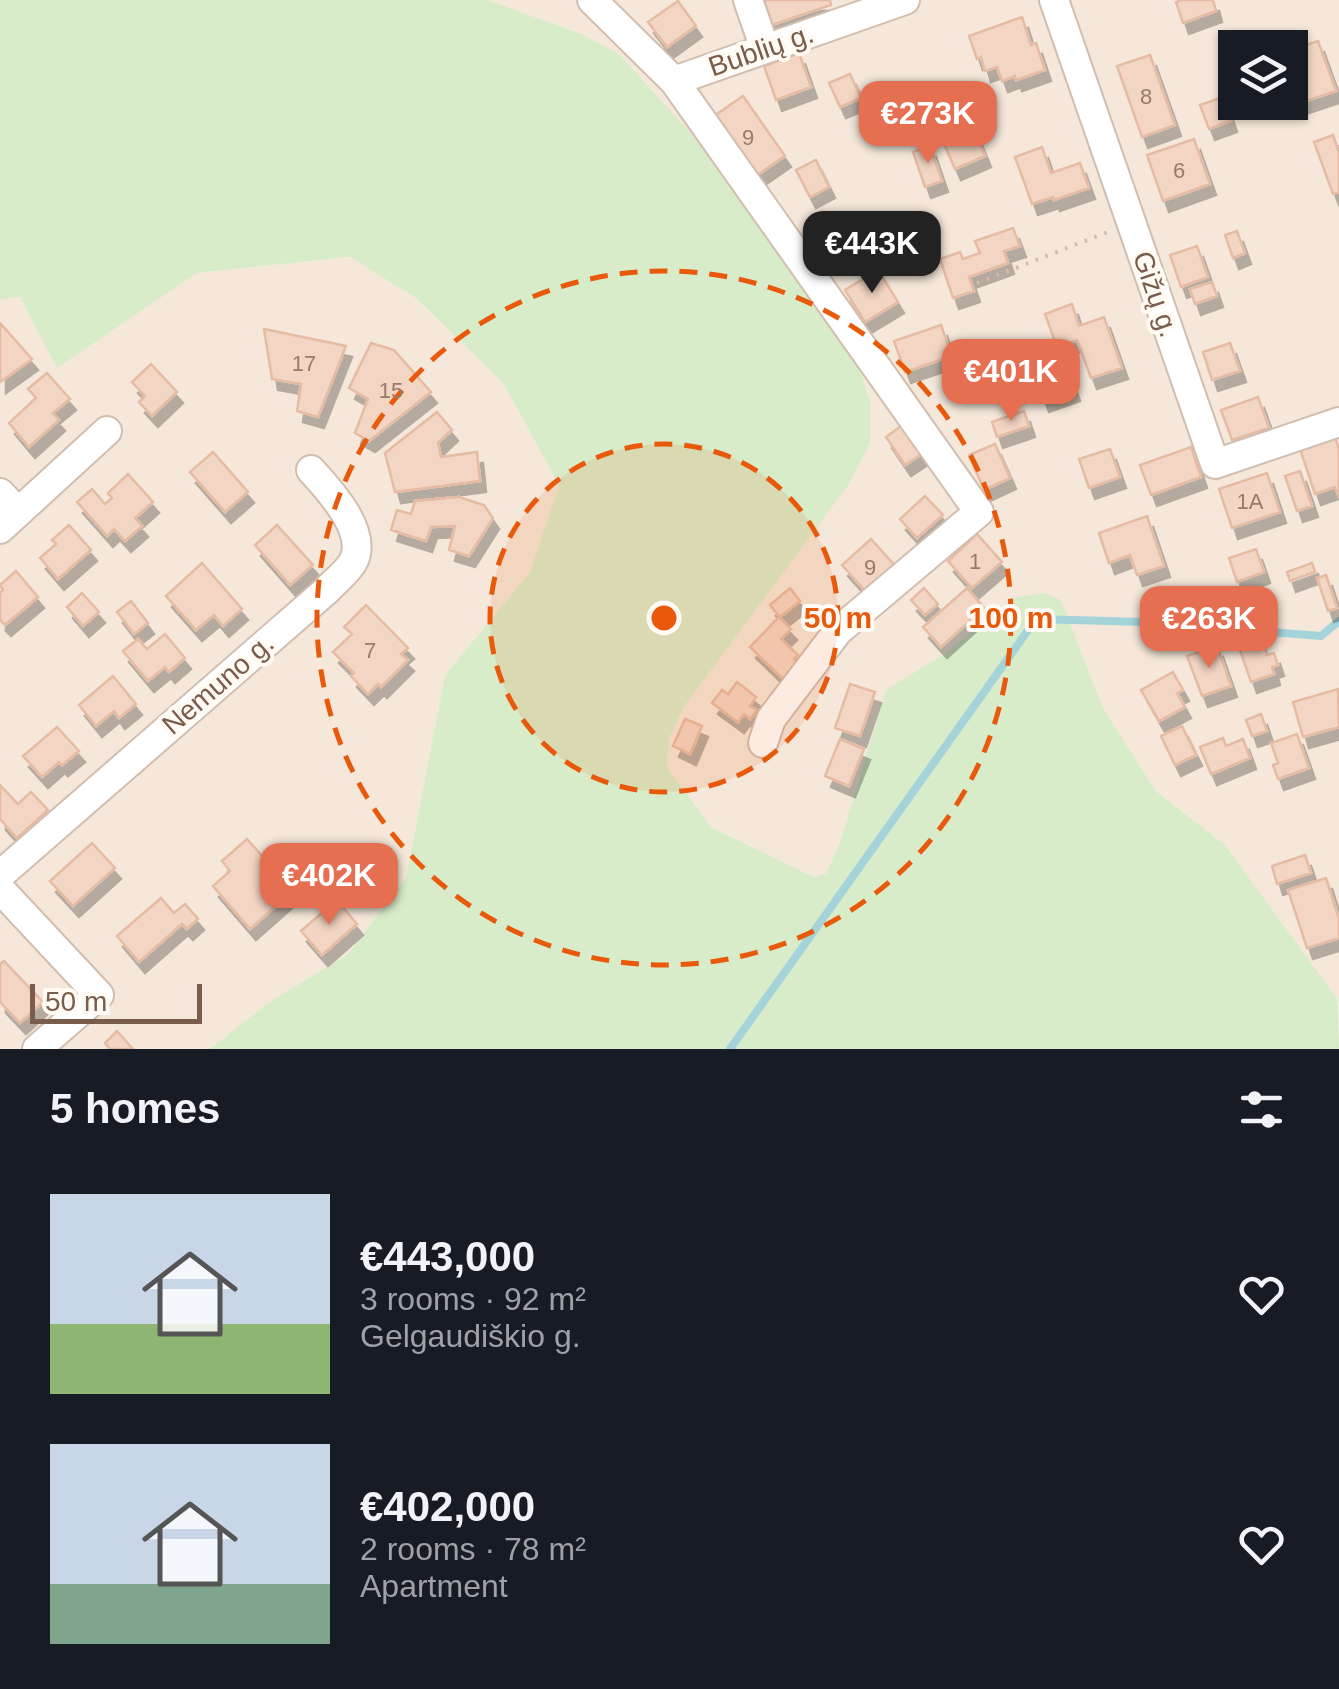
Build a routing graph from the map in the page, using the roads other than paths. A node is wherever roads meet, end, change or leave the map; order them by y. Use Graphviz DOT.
graph roads {
  1 [pos="592,0"];
  2 [pos="748,0"];
  3 [pos="905,0"];
  4 [pos="1054,0"];
  5 [pos="765,49"];
  6 [pos="674,81"];
  7 [pos="1339,422"];
  8 [pos="108,432"];
  9 [pos="310,470"];
  10 [pos="6,511"];
  11 [pos="764,743"];
  12 [pos="0,875"];
  13 [pos="0,888"];
  14 [pos="37,1049"];
  1 -- 6 [label="street"];
  2 -- 5 [label="street"];
  3 -- 5 [label="street, Bublių g."];
  4 -- 7 [label="street, Gižų g."];
  5 -- 6 [label="street, Bublių g."];
  6 -- 11 [label="street"];
  8 -- 10 [label="street"];
  9 -- 12 [label="street, Nemuno g."];
  13 -- 14 [label="street"];
}
